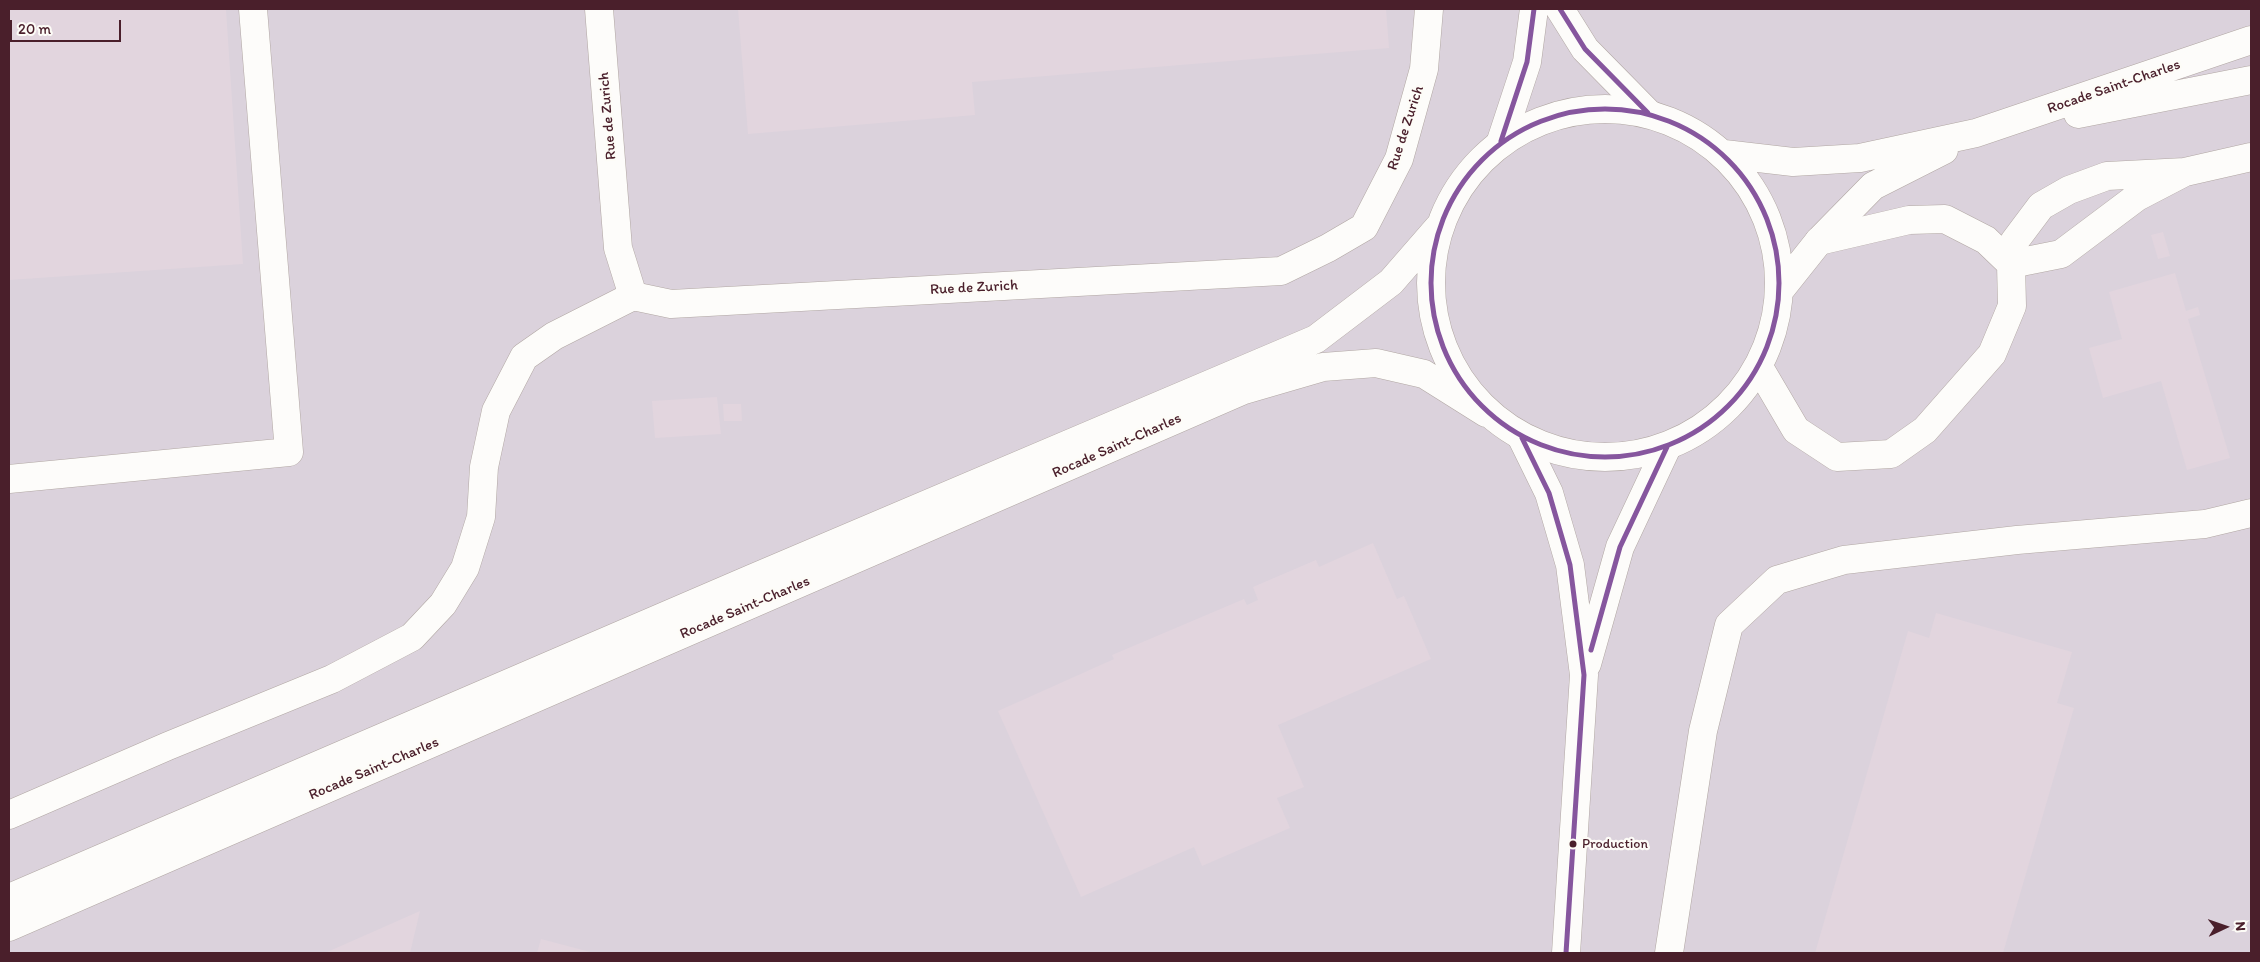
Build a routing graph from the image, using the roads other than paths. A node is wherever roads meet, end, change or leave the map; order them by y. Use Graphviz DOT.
graph roads {
  1 [pos="253,9"];
  2 [pos="599,9"];
  3 [pos="1429,9"];
  4 [pos="1534,9"];
  5 [pos="1560,9"];
  6 [pos="2251,40"];
  7 [pos="2251,80"];
  8 [pos="1648,112"];
  9 [pos="1976,133"];
  10 [pos="1501,141"];
  11 [pos="1724,154"];
  12 [pos="2251,157"];
  13 [pos="2185,172"];
  14 [pos="1438,228"];
  15 [pos="1819,241"];
  16 [pos="2011,264"];
  17 [pos="1780,290"];
  18 [pos="633,296"];
  19 [pos="1759,367"];
  20 [pos="1486,413"];
  21 [pos="1522,438"];
  22 [pos="1667,448"];
  23 [pos="9,479"];
  24 [pos="2251,513"];
  25 [pos="1584,675"];
  26 [pos="9,815"];
  27 [pos="9,898"];
  28 [pos="9,926"];
  29 [pos="1566,953"];
  30 [pos="1669,953"];
  1 -- 23 [label="main road"];
  2 -- 18 [label="main road, Rue de Zurich"];
  3 -- 18 [label="main road, Rue de Zurich"];
  4 -- 10 [label="main road"];
  5 -- 8 [label="main road"];
  6 -- 9 [label="main road, Rocade Saint-Charles"];
  7 -- 9 [label="main road"];
  8 -- 10 [label="main road"];
  8 -- 11 [label="main road"];
  9 -- 11 [label="main road, Rocade Saint-Charles"];
  9 -- 15 [label="main road, Rocade Saint-Charles"];
  10 -- 14 [label="main road"];
  11 -- 17 [label="main road"];
  12 -- 13 [label="main road"];
  13 -- 16 [label="main road"];
  13 -- 16 [label="main road"];
  14 -- 20 [label="main road"];
  14 -- 27 [label="main road, Rocade Saint-Charles"];
  15 -- 16 [label="main road"];
  15 -- 17 [label="main road, Rocade Saint-Charles"];
  16 -- 19 [label="main road"];
  17 -- 19 [label="main road"];
  18 -- 26 [label="main road"];
  19 -- 22 [label="main road"];
  20 -- 21 [label="main road"];
  20 -- 28 [label="main road, Rocade Saint-Charles"];
  21 -- 22 [label="main road"];
  21 -- 25 [label="main road"];
  22 -- 25 [label="main road"];
  24 -- 30 [label="main road"];
  25 -- 29 [label="main road"];
}
